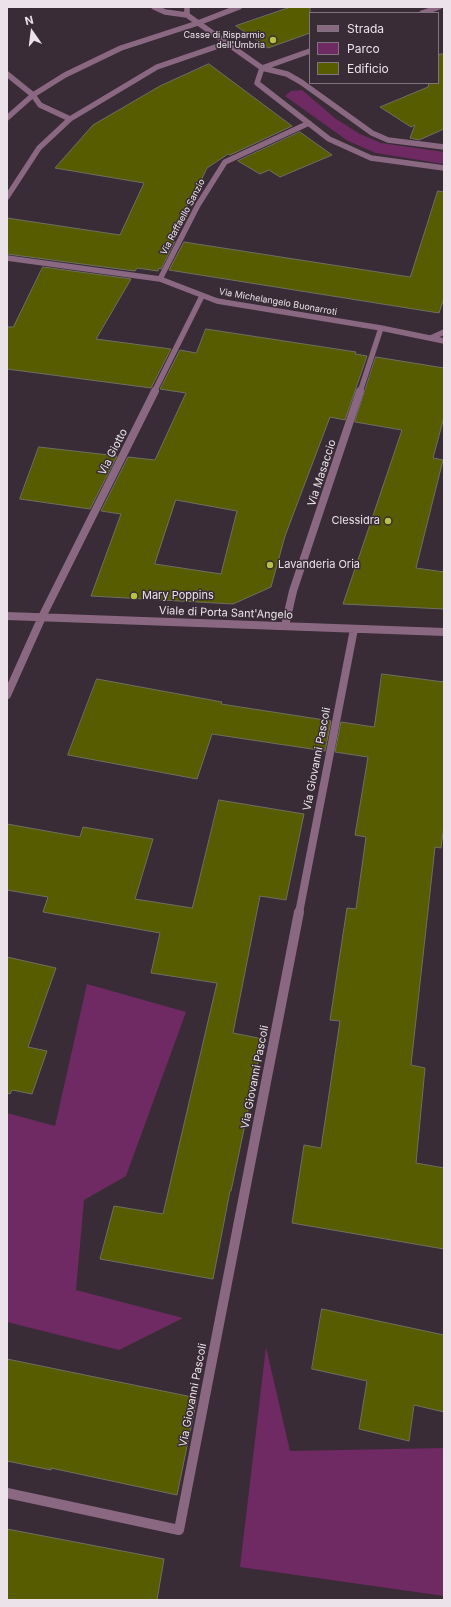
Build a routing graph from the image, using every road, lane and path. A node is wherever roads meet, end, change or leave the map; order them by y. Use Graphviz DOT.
graph roads {
  1 [pos="154,7"];
  2 [pos="187,7"];
  3 [pos="239,7"];
  4 [pos="439,7"];
  5 [pos="425,12"];
  6 [pos="186,15"];
  7 [pos="198,23"];
  8 [pos="227,43"];
  9 [pos="309,51"];
  10 [pos="262,68"];
  11 [pos="7,74"];
  12 [pos="32,95"];
  13 [pos="7,118"];
  14 [pos="70,119"];
  15 [pos="309,123"];
  16 [pos="444,147"];
  17 [pos="444,168"];
  18 [pos="7,197"];
  19 [pos="7,258"];
  20 [pos="160,279"];
  21 [pos="202,296"];
  22 [pos="380,328"];
  23 [pos="444,332"];
  24 [pos="431,338"];
  25 [pos="444,341"];
  26 [pos="7,616"];
  27 [pos="42,617"];
  28 [pos="286,626"];
  29 [pos="354,629"];
  30 [pos="444,632"];
  31 [pos="7,695"];
  32 [pos="7,1493"];
  1 -- 6 [label="street"];
  2 -- 6 [label="street"];
  3 -- 7 [label="street"];
  4 -- 5 [label="street"];
  6 -- 7 [label="street"];
  7 -- 8 [label="street"];
  7 -- 12 [label="street"];
  8 -- 10 [label="street"];
  8 -- 14 [label="street"];
  9 -- 10 [label="street"];
  10 -- 15 [label="street"];
  10 -- 16 [label="street"];
  11 -- 12 [label="street"];
  12 -- 13 [label="street"];
  12 -- 14 [label="street"];
  14 -- 18 [label="street"];
  15 -- 17 [label="street"];
  15 -- 20 [label="street, Via Raffaello Sanzio"];
  19 -- 20 [label="street, Via Michelangelo Buonarroti"];
  20 -- 21 [label="street, Via Michelangelo Buonarroti"];
  21 -- 22 [label="street, Via Michelangelo Buonarroti"];
  21 -- 27 [label="street, Via Giotto"];
  22 -- 24 [label="street, Via Michelangelo Buonarroti"];
  22 -- 28 [label="street, Via Masaccio"];
  23 -- 24 [label="street"];
  24 -- 25 [label="street, Via Michelangelo Buonarroti"];
  26 -- 27 [label="street, Viale di Porta Sant'Angelo"];
  27 -- 28 [label="street, Viale di Porta Sant'Angelo"];
  27 -- 31 [label="street, Via Giotto"];
  28 -- 29 [label="street, Viale di Porta Sant'Angelo"];
  29 -- 30 [label="street, Viale di Porta Sant'Angelo"];
  29 -- 32 [label="street, Via Giovanni Pascoli"];
}
